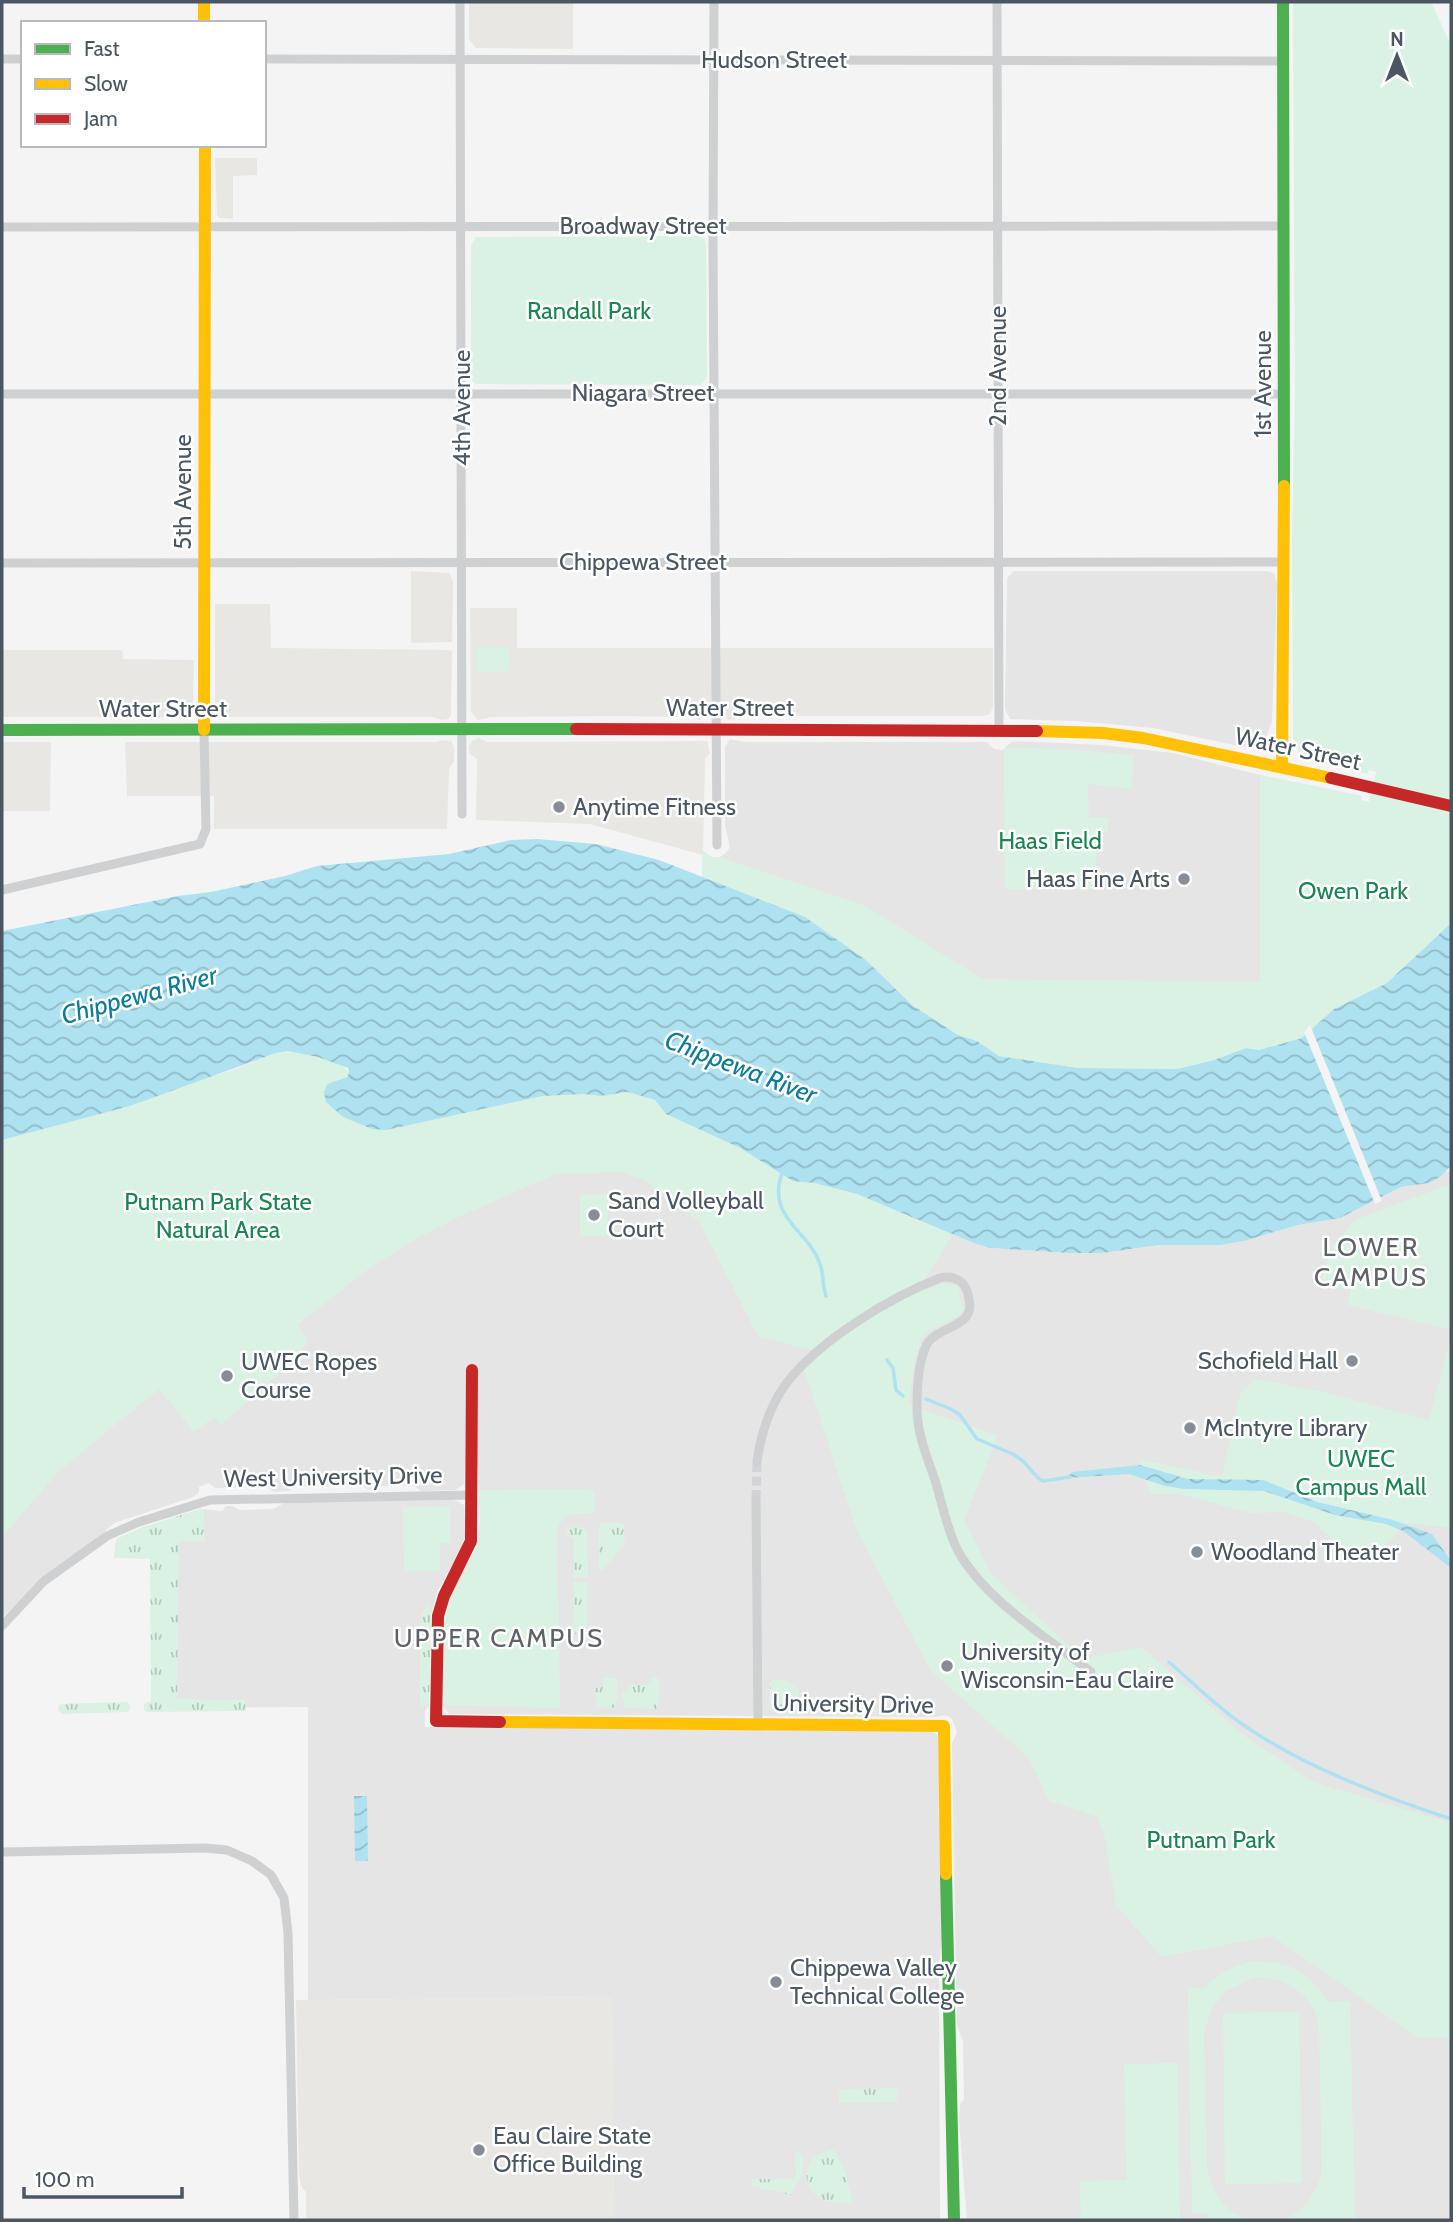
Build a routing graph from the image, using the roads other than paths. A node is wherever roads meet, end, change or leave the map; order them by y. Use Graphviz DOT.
graph roads {
  1 [pos="204,2"];
  2 [pos="460,2"];
  3 [pos="715,2"];
  4 [pos="997,2"];
  5 [pos="1283,2"];
  6 [pos="204,21"];
  7 [pos="266,59"];
  8 [pos="460,59"];
  9 [pos="715,59"];
  10 [pos="2,60"];
  11 [pos="21,60"];
  12 [pos="997,60"];
  13 [pos="1283,61"];
  14 [pos="205,147"];
  15 [pos="2,226"];
  16 [pos="461,226"];
  17 [pos="713,226"];
  18 [pos="998,226"];
  19 [pos="1285,226"];
  20 [pos="205,227"];
  21 [pos="713,393"];
  22 [pos="998,393"];
  23 [pos="2,394"];
  24 [pos="204,394"];
  25 [pos="461,394"];
  26 [pos="1285,394"];
  27 [pos="461,561"];
  28 [pos="714,562"];
  29 [pos="999,562"];
  30 [pos="1283,562"];
  31 [pos="2,563"];
  32 [pos="204,563"];
  33 [pos="716,729"];
  34 [pos="2,730"];
  35 [pos="204,730"];
  36 [pos="462,730"];
  37 [pos="999,731"];
  38 [pos="1282,766"];
  39 [pos="1451,806"];
  40 [pos="462,814"];
  41 [pos="717,845"];
  42 [pos="2,890"];
  43 [pos="472,1370"];
  44 [pos="757,1461"];
  45 [pos="471,1495"];
  46 [pos="755,1499"];
  47 [pos="2,1626"];
  48 [pos="1091,1672"];
  49 [pos="436,1721"];
  50 [pos="758,1723"];
  51 [pos="2,1852"];
  52 [pos="295,2220"];
  53 [pos="954,2220"];
  1 -- 6 [label="street"];
  2 -- 8 [label="street, 4th Avenue"];
  3 -- 9 [label="street"];
  4 -- 12 [label="street, 2nd Avenue"];
  5 -- 13 [label="street, 1st Avenue"];
  7 -- 8 [label="street, Hudson Street"];
  8 -- 9 [label="street, Hudson Street"];
  8 -- 16 [label="street, 4th Avenue"];
  9 -- 12 [label="street, Hudson Street"];
  9 -- 17 [label="street"];
  10 -- 11 [label="street"];
  12 -- 13 [label="street, Hudson Street"];
  12 -- 18 [label="street, 2nd Avenue"];
  13 -- 19 [label="street, 1st Avenue"];
  14 -- 20 [label="street, 5th Avenue"];
  15 -- 20 [label="street, Broadway Street"];
  16 -- 17 [label="street, Broadway Street"];
  16 -- 20 [label="street, Broadway Street"];
  16 -- 25 [label="street, 4th Avenue"];
  17 -- 18 [label="street, Broadway Street"];
  17 -- 21 [label="street"];
  18 -- 19 [label="street, Broadway Street"];
  18 -- 22 [label="street, 2nd Avenue"];
  19 -- 26 [label="street, 1st Avenue"];
  20 -- 24 [label="street, 5th Avenue"];
  21 -- 22 [label="street, Niagara Street"];
  21 -- 25 [label="street, Niagara Street"];
  21 -- 28 [label="street"];
  22 -- 26 [label="street, Niagara Street"];
  22 -- 29 [label="street, 2nd Avenue"];
  23 -- 24 [label="street, Niagara Street"];
  24 -- 25 [label="street, Niagara Street"];
  24 -- 32 [label="street, 5th Avenue"];
  25 -- 27 [label="street, 4th Avenue"];
  26 -- 30 [label="street, 1st Avenue"];
  27 -- 28 [label="street, Chippewa Street"];
  27 -- 32 [label="street, Chippewa Street"];
  27 -- 36 [label="street, 4th Avenue"];
  28 -- 29 [label="street, Chippewa Street"];
  28 -- 33 [label="street"];
  29 -- 30 [label="street, Chippewa Street"];
  29 -- 37 [label="street, 2nd Avenue"];
  30 -- 38 [label="street, 1st Avenue"];
  31 -- 32 [label="street, Chippewa Street"];
  32 -- 35 [label="street, 5th Avenue"];
  33 -- 36 [label="street, Water Street"];
  33 -- 37 [label="street, Water Street"];
  33 -- 41 [label="street"];
  34 -- 35 [label="street, Water Street"];
  35 -- 36 [label="street, Water Street"];
  35 -- 42 [label="street, 5th Avenue"];
  36 -- 40 [label="street, 4th Avenue"];
  37 -- 38 [label="street, Water Street"];
  38 -- 39 [label="street, Water Street"];
  43 -- 45 [label="street"];
  44 -- 48 [label="street"];
  45 -- 47 [label="street, West University Drive"];
  45 -- 49 [label="street, West University Drive"];
  46 -- 50 [label="street"];
  49 -- 50 [label="street, University Drive"];
  50 -- 53 [label="street, University Drive"];
  51 -- 52 [label="street"];
}
